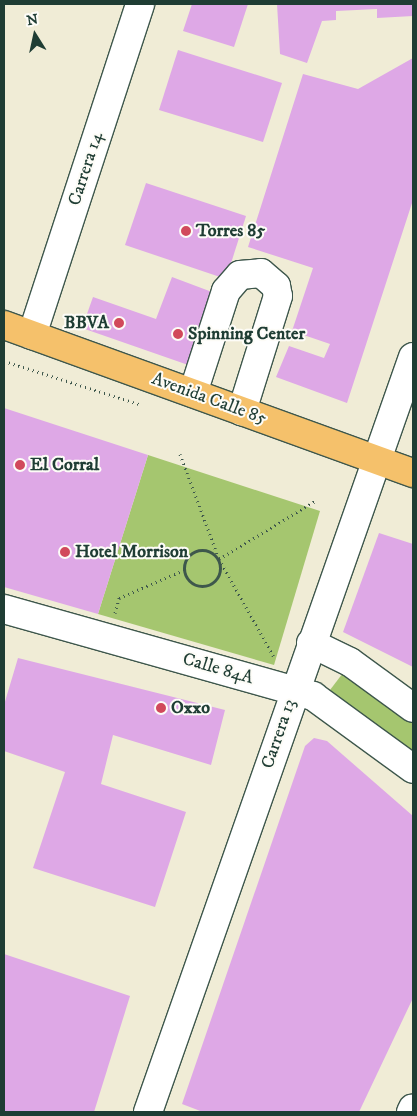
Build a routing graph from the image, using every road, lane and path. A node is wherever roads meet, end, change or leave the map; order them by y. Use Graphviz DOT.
graph roads {
  1 [pos="140,4"];
  2 [pos="4,325"];
  3 [pos="32,335"];
  4 [pos="413,357"];
  5 [pos="193,393"];
  6 [pos="242,411"];
  7 [pos="180,454"];
  8 [pos="378,461"];
  9 [pos="413,473"];
  10 [pos="315,501"];
  11 [pos="219,560"];
  12 [pos="184,570"];
  13 [pos="4,609"];
  14 [pos="113,618"];
  15 [pos="311,644"];
  16 [pos="279,666"];
  17 [pos="294,690"];
  18 [pos="413,708"];
  19 [pos="413,769"];
  20 [pos="413,1108"];
  21 [pos="138,1111"];
  22 [pos="411,1112"];
  1 -- 3 [label="street, Carrera 14"];
  2 -- 3 [label="main road, Avenida Calle 85"];
  3 -- 5 [label="main road, Avenida Calle 85"];
  4 -- 8 [label="street, Carrera 13"];
  5 -- 6 [label="main road, Avenida Calle 85"];
  5 -- 6 [label="street"];
  6 -- 8 [label="main road, Avenida Calle 85"];
  7 -- 11 [label="path"];
  8 -- 9 [label="main road, Avenida Calle 85"];
  8 -- 15 [label="street, Carrera 13"];
  10 -- 11 [label="path"];
  11 -- 12 [label="path"];
  11 -- 12 [label="path"];
  11 -- 16 [label="path"];
  12 -- 14 [label="path"];
  13 -- 17 [label="street, Calle 84A"];
  15 -- 17 [label="street, Carrera 13"];
  15 -- 18 [label="street"];
  17 -- 19 [label="street, Calle 84A"];
  17 -- 21 [label="street, Carrera 13"];
  20 -- 22 [label="street"];
}
